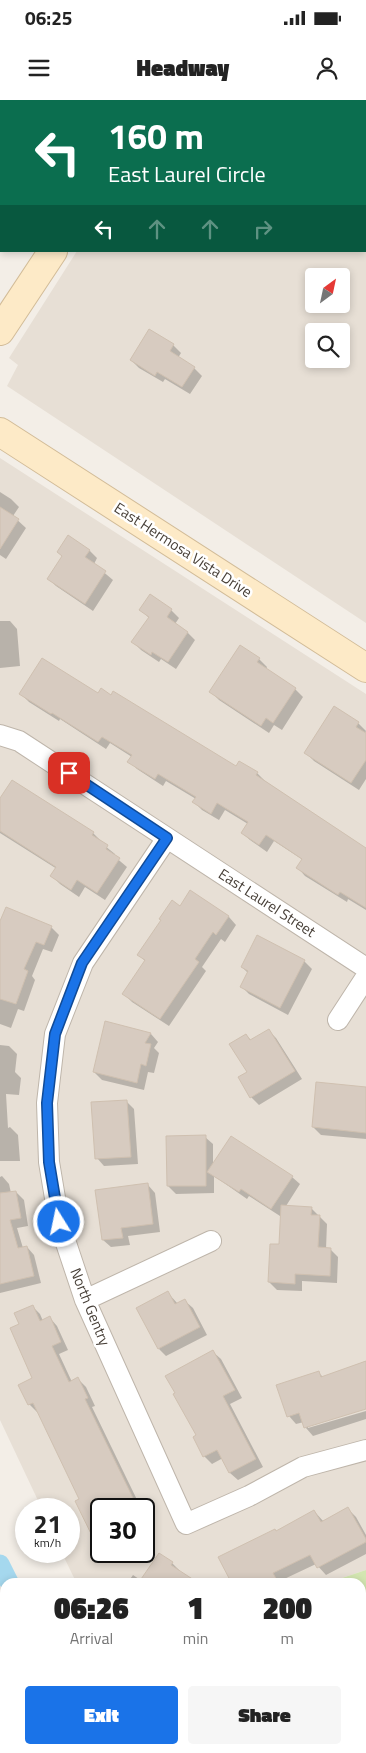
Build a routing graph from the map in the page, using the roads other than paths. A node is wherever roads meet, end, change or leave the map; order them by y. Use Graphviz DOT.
graph roads {
  1 [pos="52,252"];
  2 [pos="0,331"];
  3 [pos="0,432"];
  4 [pos="366,668"];
  5 [pos="0,735"];
  6 [pos="167,838"];
  7 [pos="366,968"];
  8 [pos="366,977"];
  9 [pos="338,1020"];
  10 [pos="211,1241"];
  11 [pos="85,1300"];
  12 [pos="366,1450"];
  1 -- 2 [label="street"];
  3 -- 4 [label="street, East Hermosa Vista Drive"];
  5 -- 6 [label="street, East Laurel Street"];
  6 -- 7 [label="street, East Laurel Street"];
  6 -- 11 [label="street, North Gentry"];
  8 -- 9 [label="street"];
  10 -- 11 [label="street"];
  11 -- 12 [label="street, North Gentry"];
}
